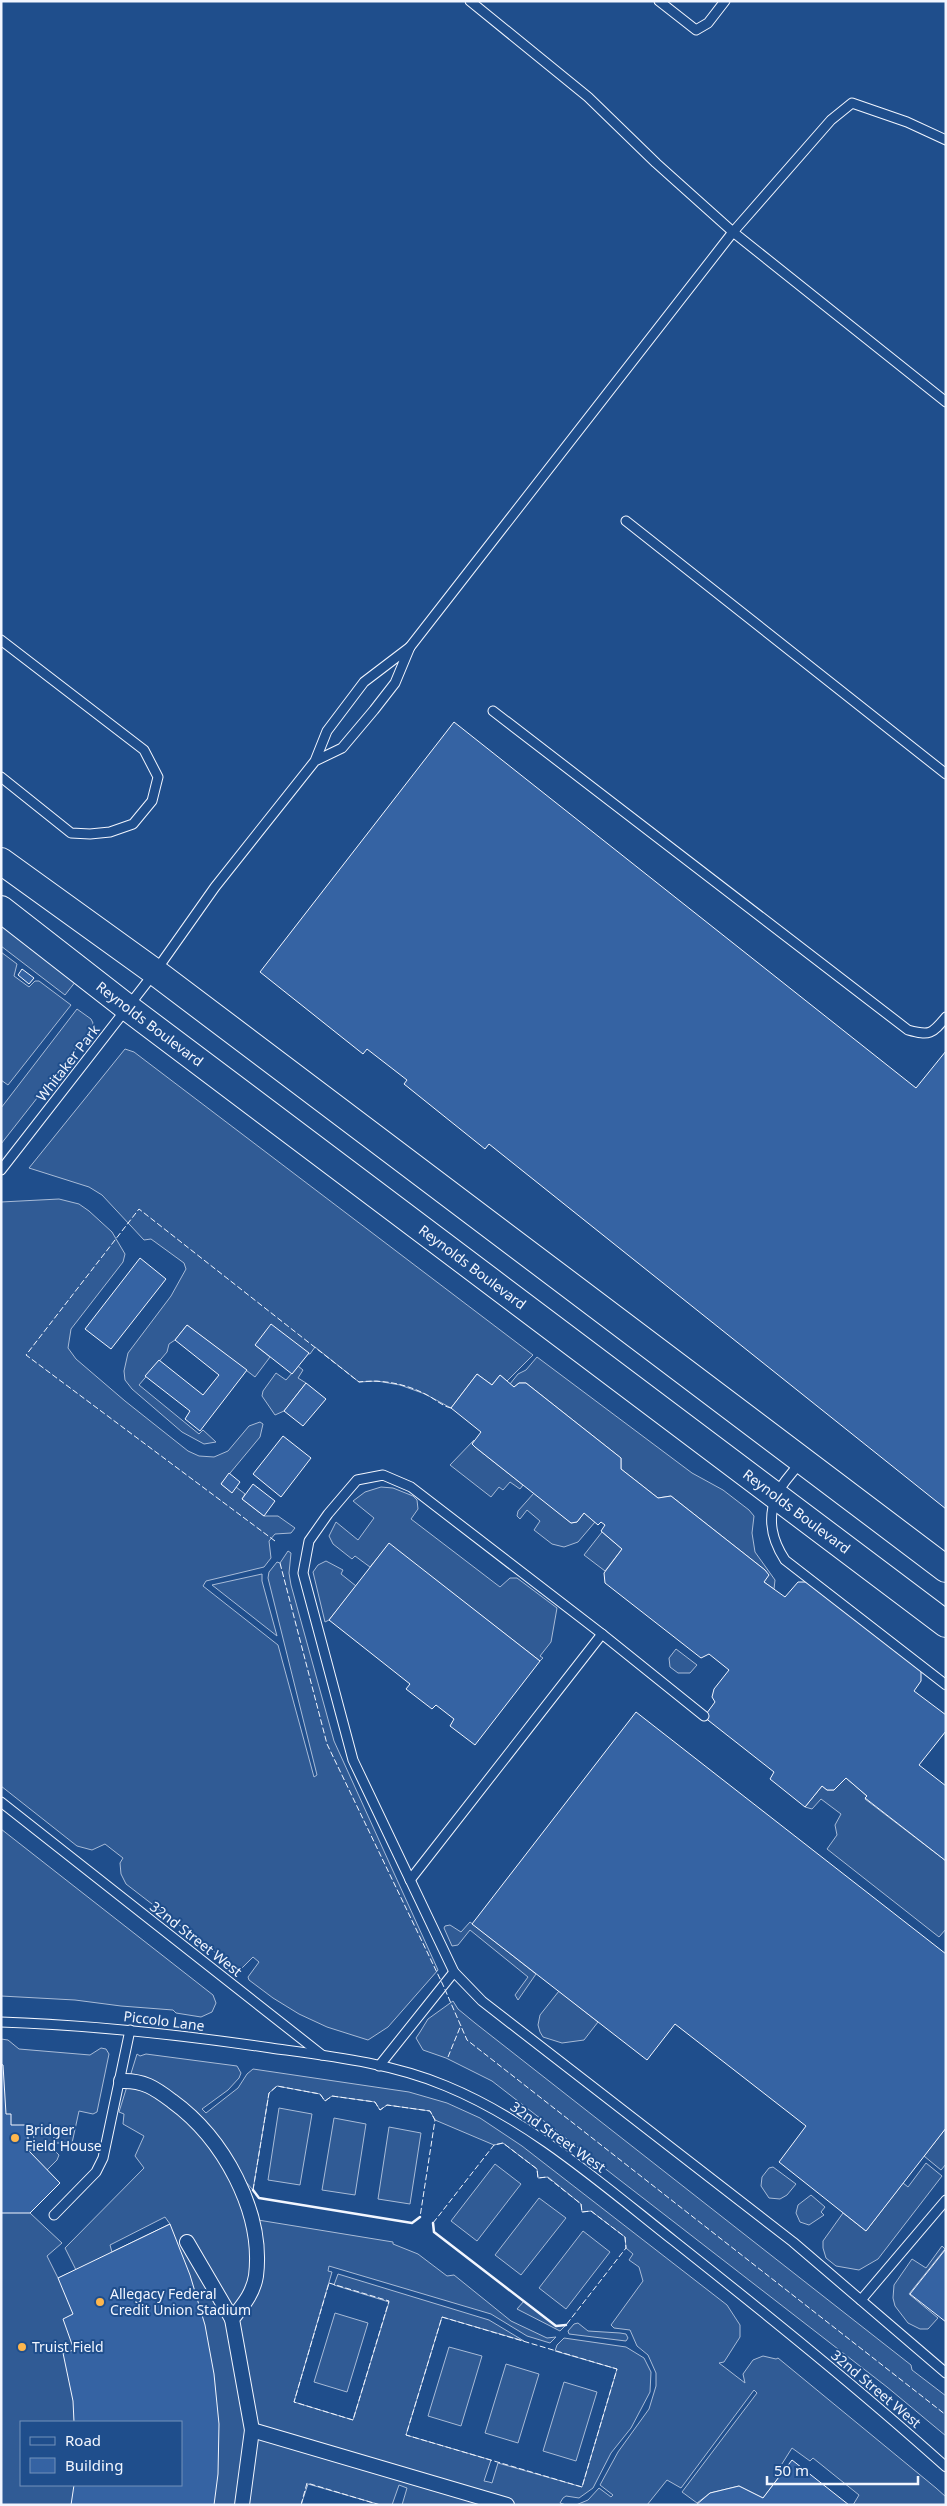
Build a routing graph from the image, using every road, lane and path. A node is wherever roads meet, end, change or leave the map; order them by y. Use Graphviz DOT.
graph roads {
  1 [pos="470,1"];
  2 [pos="659,1"];
  3 [pos="725,1"];
  4 [pos="946,140"];
  5 [pos="733,232"];
  6 [pos="946,402"];
  7 [pos="626,521"];
  8 [pos="1,640"];
  9 [pos="410,647"];
  10 [pos="493,711"];
  11 [pos="315,761"];
  12 [pos="946,774"];
  13 [pos="1,777"];
  14 [pos="1,861"];
  15 [pos="1,909"];
  16 [pos="155,972"];
  17 [pos="128,1008"];
  18 [pos="946,1017"];
  19 [pos="1,1170"];
  20 [pos="802,1460"];
  21 [pos="776,1496"];
  22 [pos="946,1569"];
  23 [pos="946,1624"];
  24 [pos="602,1634"];
  25 [pos="946,1685"];
  26 [pos="704,1716"];
  27 [pos="1,1802"];
  28 [pos="410,1880"];
  29 [pos="454,1972"];
  30 [pos="1,2022"];
  31 [pos="130,2030"];
  32 [pos="323,2055"];
  33 [pos="378,2066"];
  34 [pos="121,2081"];
  35 [pos="946,2200"];
  36 [pos="54,2215"];
  37 [pos="187,2242"];
  38 [pos="861,2300"];
  39 [pos="232,2319"];
  40 [pos="946,2373"];
  41 [pos="252,2430"];
  42 [pos="946,2467"];
  43 [pos="242,2505"];
  44 [pos="507,2505"];
  1 -- 5 [label="lane"];
  2 -- 3 [label="lane"];
  4 -- 5 [label="lane"];
  5 -- 6 [label="lane"];
  5 -- 9 [label="lane"];
  7 -- 12 [label="lane"];
  8 -- 13 [label="lane"];
  9 -- 11 [label="lane"];
  9 -- 11 [label="lane"];
  10 -- 18 [label="lane"];
  11 -- 16 [label="lane, Whitaker Park"];
  14 -- 16 [label="main road"];
  15 -- 17 [label="main road, Reynolds Boulevard"];
  16 -- 17 [label="lane, Whitaker Park"];
  16 -- 20 [label="main road"];
  17 -- 19 [label="lane, Whitaker Park"];
  17 -- 21 [label="main road, Reynolds Boulevard"];
  20 -- 21 [label="lane"];
  20 -- 22 [label="main road"];
  21 -- 23 [label="main road, Reynolds Boulevard"];
  21 -- 25 [label="lane"];
  24 -- 26 [label="lane"];
  24 -- 28 [label="lane"];
  24 -- 28 [label="lane"];
  27 -- 32 [label="lane, 32nd Street West"];
  28 -- 29 [label="lane"];
  29 -- 33 [label="lane"];
  29 -- 38 [label="lane"];
  30 -- 31 [label="lane, Piccolo Lane"];
  31 -- 32 [label="lane, Piccolo Lane"];
  31 -- 34 [label="lane"];
  32 -- 33 [label="lane, 32nd Street West"];
  33 -- 42 [label="lane, 32nd Street West"];
  34 -- 36 [label="lane"];
  34 -- 39 [label="street"];
  35 -- 38 [label="lane"];
  37 -- 39 [label="street"];
  38 -- 40 [label="lane"];
  39 -- 41 [label="street"];
  41 -- 43 [label="street"];
  41 -- 44 [label="street"];
}
